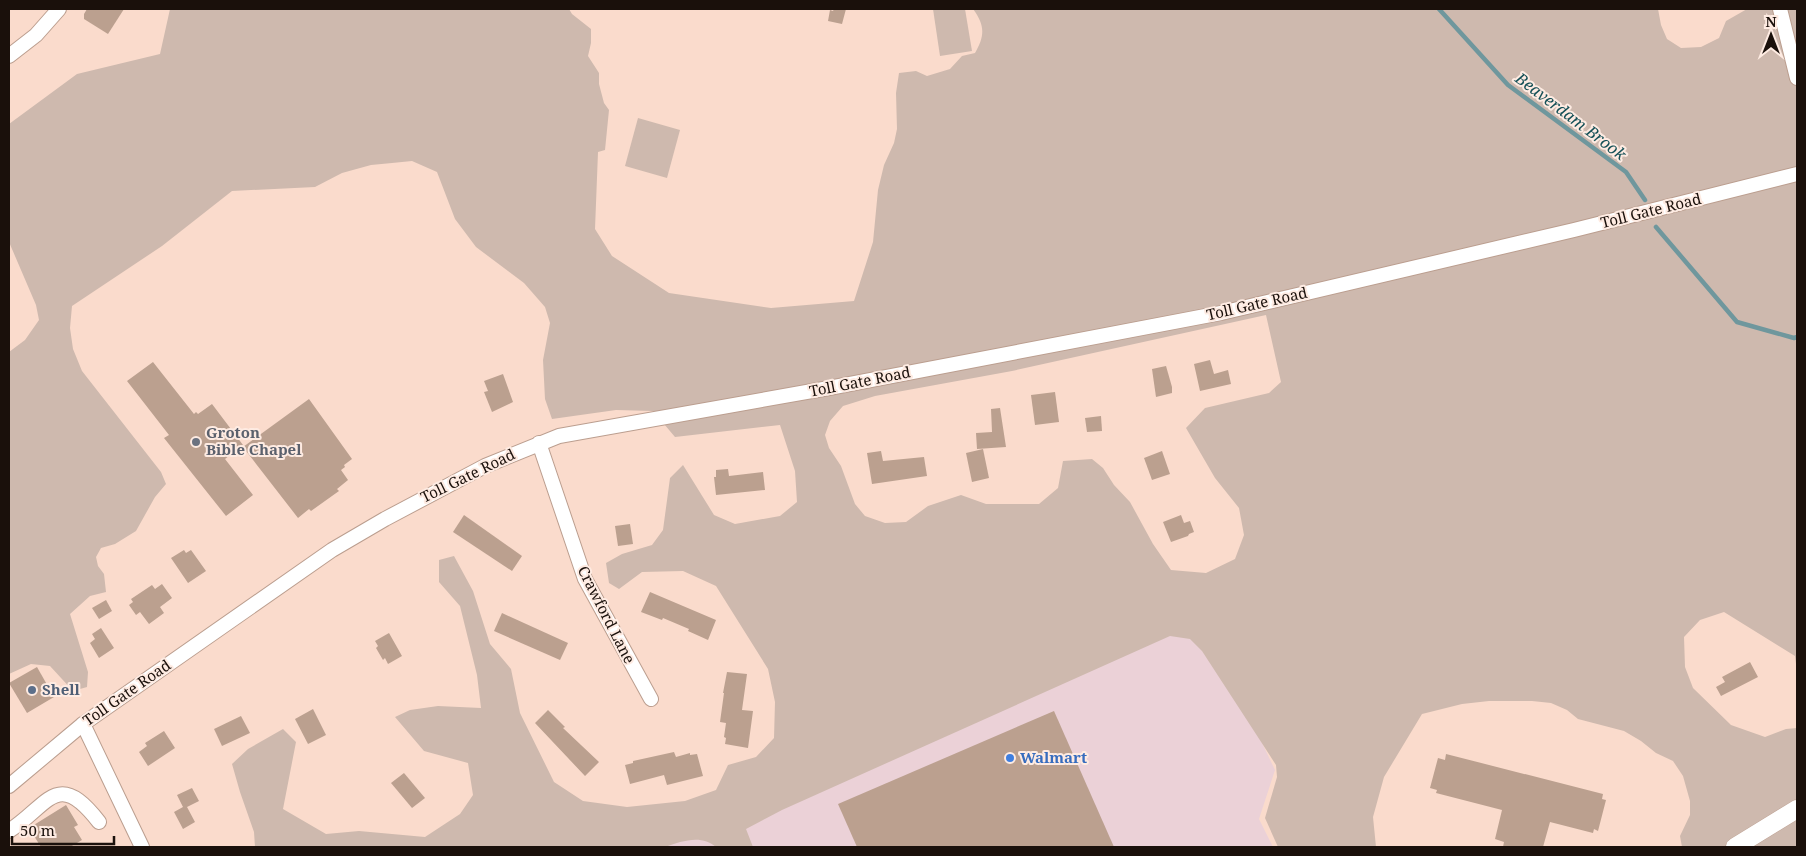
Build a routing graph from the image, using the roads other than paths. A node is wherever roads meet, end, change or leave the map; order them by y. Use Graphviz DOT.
graph roads {
  1 [pos="59,9"];
  2 [pos="1780,9"];
  3 [pos="9,56"];
  4 [pos="1797,78"];
  5 [pos="1797,174"];
  6 [pos="539,443"];
  7 [pos="651,699"];
  8 [pos="83,724"];
  9 [pos="9,786"];
  10 [pos="1797,809"];
  11 [pos="99,822"];
  12 [pos="9,831"];
  13 [pos="142,847"];
  14 [pos="1735,847"];
  1 -- 3 [label="street"];
  2 -- 4 [label="street"];
  5 -- 6 [label="street, Toll Gate Road"];
  6 -- 7 [label="street, Crawford Lane"];
  6 -- 8 [label="street, Toll Gate Road"];
  8 -- 9 [label="street, Toll Gate Road"];
  8 -- 13 [label="street"];
  10 -- 14 [label="main road"];
  11 -- 12 [label="street"];
}
